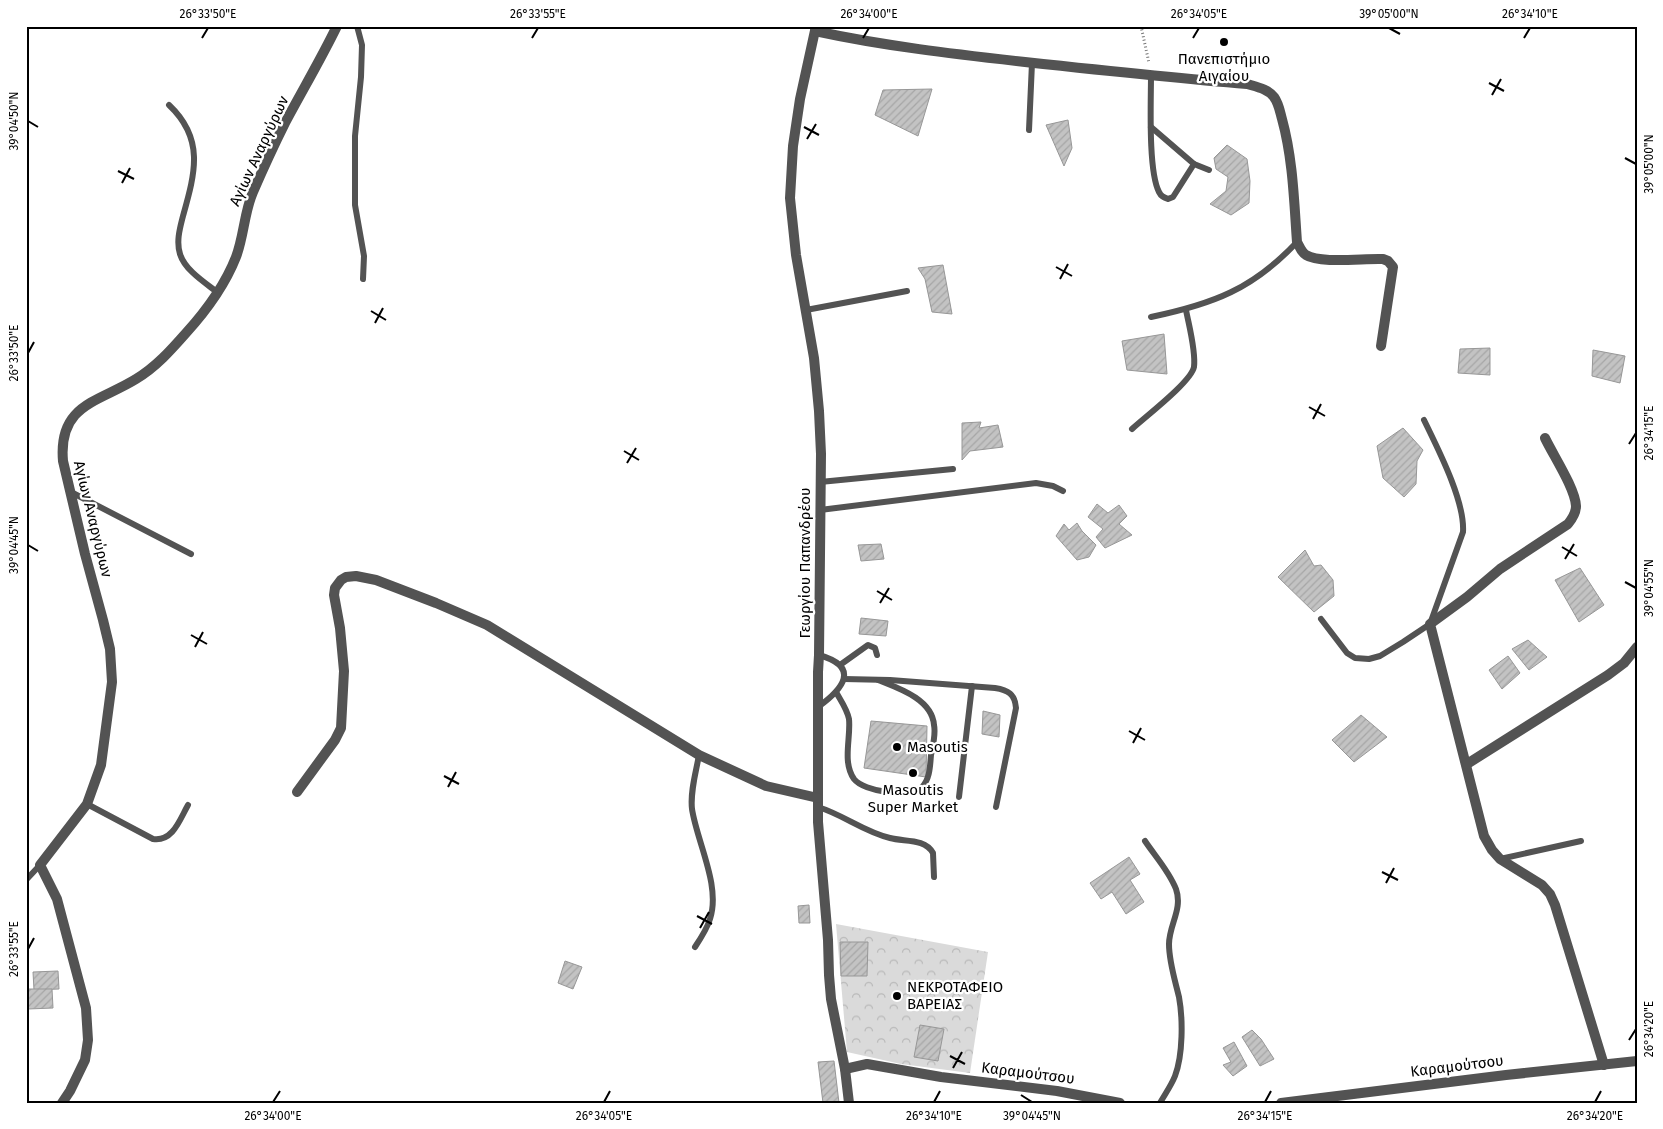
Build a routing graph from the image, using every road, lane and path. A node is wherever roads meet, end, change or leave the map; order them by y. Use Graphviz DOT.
graph roads {
  1 [pos="337,26"];
  2 [pos="357,26"];
  3 [pos="1141,26"];
  4 [pos="815,29"];
  5 [pos="1032,63"];
  6 [pos="1151,76"];
  7 [pos="169,105"];
  8 [pos="1151,128"];
  9 [pos="1029,130"];
  10 [pos="1194,164"];
  11 [pos="1209,170"];
  12 [pos="1297,242"];
  13 [pos="363,279"];
  14 [pos="907,291"];
  15 [pos="217,292"];
  16 [pos="806,310"];
  17 [pos="1186,310"];
  18 [pos="1151,317"];
  19 [pos="1381,346"];
  20 [pos="1424,420"];
  21 [pos="1132,429"];
  22 [pos="1545,438"];
  23 [pos="953,469"];
  24 [pos="820,482"];
  25 [pos="70,491"];
  26 [pos="1063,491"];
  27 [pos="820,510"];
  28 [pos="191,554"];
  29 [pos="1321,619"];
  30 [pos="1430,624"];
  31 [pos="1637,647"];
  32 [pos="819,655"];
  33 [pos="877,656"];
  34 [pos="840,665"];
  35 [pos="844,680"];
  36 [pos="878,680"];
  37 [pos="972,686"];
  38 [pos="836,692"];
  39 [pos="818,707"];
  40 [pos="699,755"];
  41 [pos="1467,764"];
  42 [pos="297,792"];
  43 [pos="959,797"];
  44 [pos="818,802"];
  45 [pos="87,804"];
  46 [pos="188,804"];
  47 [pos="996,807"];
  48 [pos="1145,841"];
  49 [pos="1581,841"];
  50 [pos="1500,859"];
  51 [pos="40,865"];
  52 [pos="934,877"];
  53 [pos="26,880"];
  54 [pos="695,947"];
  55 [pos="1637,1061"];
  56 [pos="1604,1065"];
  57 [pos="845,1069"];
  58 [pos="62,1103"];
  59 [pos="849,1103"];
  60 [pos="1120,1103"];
  61 [pos="1160,1103"];
  62 [pos="1281,1103"];
  1 -- 15 [label="street, Αγίων Αναργύρων"];
  2 -- 13 [label="lane"];
  3 -- 6 [label="path"];
  4 -- 5 [label="street"];
  4 -- 16 [label="street, Γεωργίου Παπανδρέου"];
  5 -- 6 [label="street"];
  5 -- 9 [label="lane"];
  6 -- 8 [label="lane"];
  6 -- 12 [label="street"];
  7 -- 15 [label="lane"];
  8 -- 10 [label="lane"];
  8 -- 10 [label="lane"];
  10 -- 11 [label="lane"];
  12 -- 17 [label="lane"];
  12 -- 19 [label="street"];
  14 -- 16 [label="lane"];
  15 -- 25 [label="street, Αγίων Αναργύρων"];
  16 -- 24 [label="street, Γεωργίου Παπανδρέου"];
  17 -- 18 [label="lane"];
  17 -- 21 [label="lane"];
  20 -- 30 [label="lane"];
  22 -- 30 [label="street"];
  23 -- 24 [label="lane"];
  24 -- 27 [label="street, Γεωργίου Παπανδρέου"];
  25 -- 28 [label="lane"];
  25 -- 45 [label="street, Αγίων Αναργύρων"];
  26 -- 27 [label="lane"];
  27 -- 32 [label="street, Γεωργίου Παπανδρέου"];
  29 -- 30 [label="lane"];
  30 -- 41 [label="street"];
  31 -- 41 [label="street"];
  32 -- 34 [label="lane"];
  32 -- 39 [label="street, Γεωργίου Παπανδρέου"];
  33 -- 34 [label="lane"];
  34 -- 35 [label="lane"];
  35 -- 36 [label="lane"];
  35 -- 38 [label="lane"];
  36 -- 37 [label="lane"];
  36 -- 38 [label="lane"];
  37 -- 43 [label="lane"];
  37 -- 47 [label="lane"];
  38 -- 39 [label="lane"];
  39 -- 44 [label="street, Γεωργίου Παπανδρέου"];
  40 -- 42 [label="street"];
  40 -- 44 [label="street"];
  40 -- 54 [label="lane"];
  41 -- 50 [label="street"];
  44 -- 52 [label="lane"];
  44 -- 57 [label="street, Γεωργίου Παπανδρέου"];
  45 -- 46 [label="lane"];
  45 -- 51 [label="street, Αγίων Αναργύρων"];
  48 -- 61 [label="lane"];
  49 -- 50 [label="lane"];
  50 -- 56 [label="street"];
  51 -- 53 [label="lane, Αγίων Αναργύρων"];
  51 -- 58 [label="street"];
  55 -- 56 [label="street, Καραμούτσου"];
  56 -- 62 [label="street, Καραμούτσου"];
  57 -- 59 [label="street, Γεωργίου Παπανδρέου"];
  57 -- 60 [label="street, Καραμούτσου"];
}
